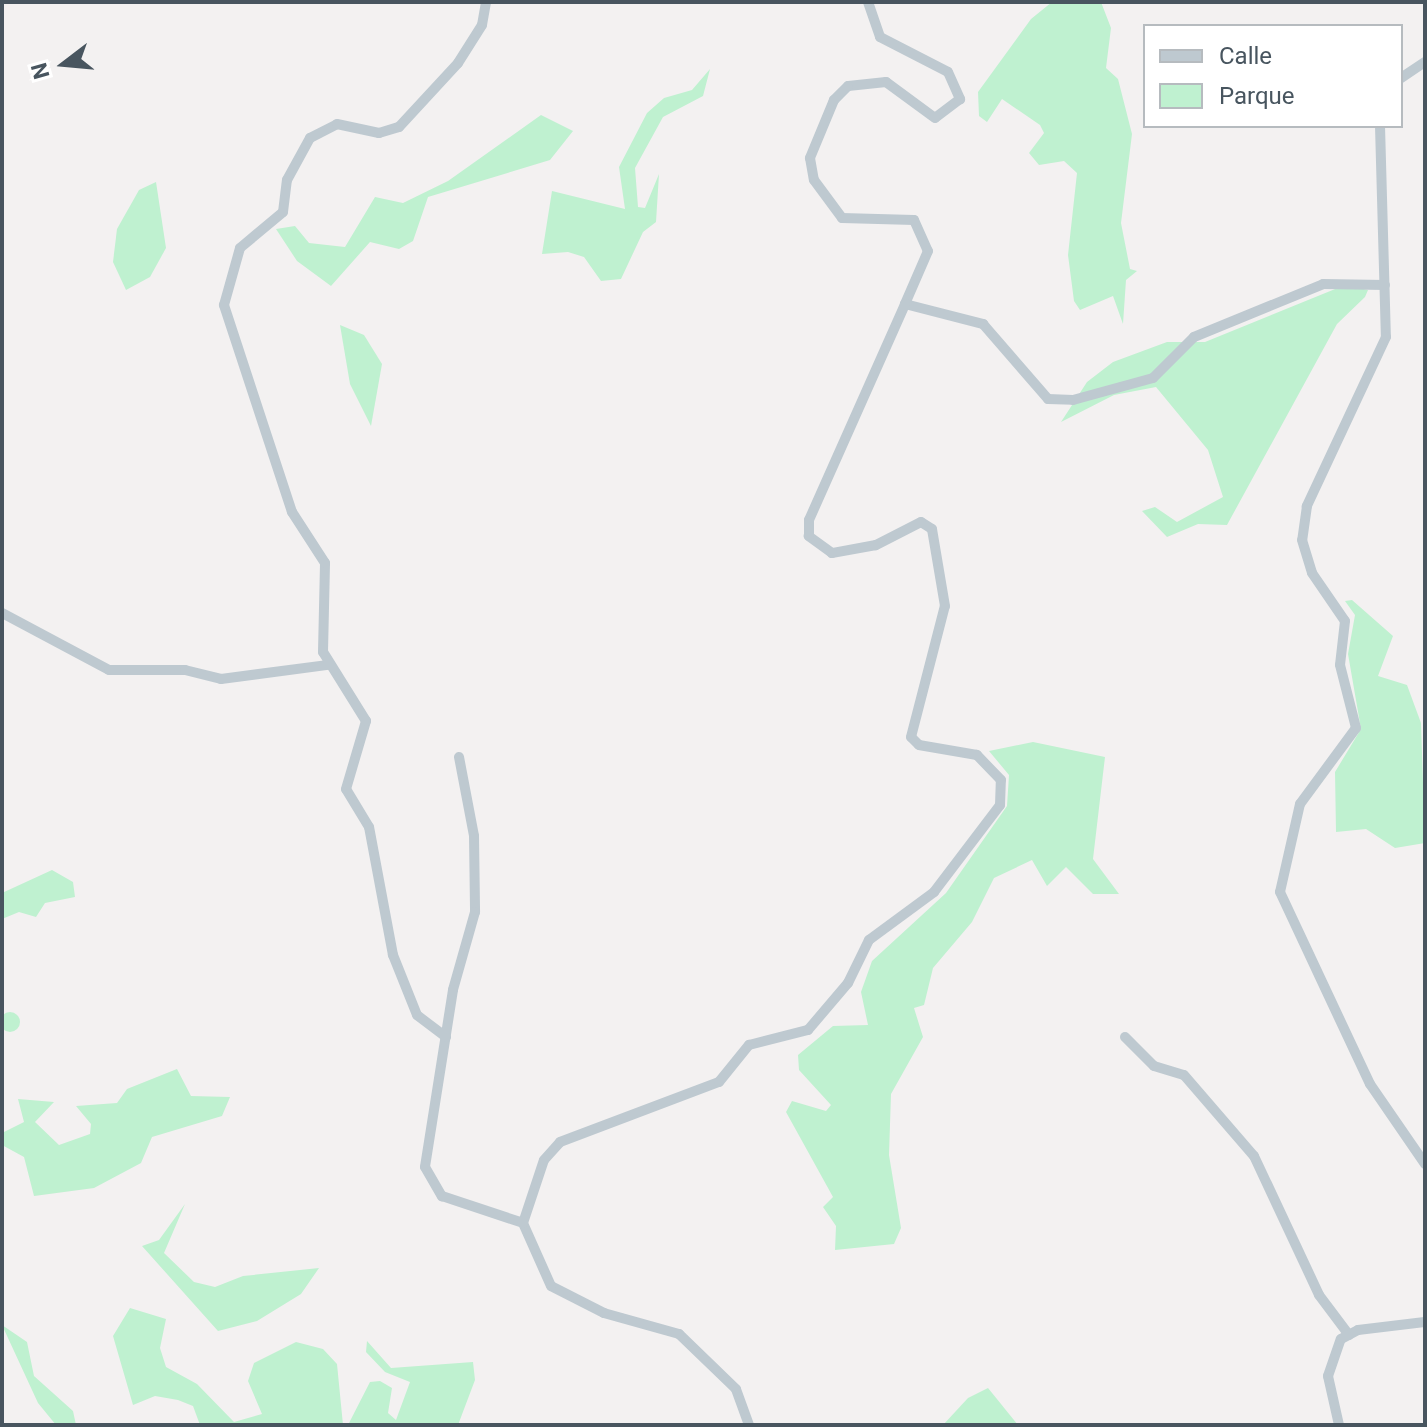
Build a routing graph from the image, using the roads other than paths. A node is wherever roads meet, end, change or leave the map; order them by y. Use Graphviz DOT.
graph roads {
  1 [pos="486,2"];
  2 [pos="868,2"];
  3 [pos="1425,62"];
  4 [pos="1403,77"];
  5 [pos="1380,128"];
  6 [pos="1385,285"];
  7 [pos="905,304"];
  8 [pos="2,613"];
  9 [pos="328,665"];
  10 [pos="459,757"];
  11 [pos="446,1037"];
  12 [pos="1125,1037"];
  13 [pos="1425,1164"];
  14 [pos="523,1223"];
  15 [pos="1425,1322"];
  16 [pos="1349,1335"];
  17 [pos="749,1425"];
  18 [pos="1339,1425"];
  1 -- 9 [label="street"];
  2 -- 7 [label="street"];
  3 -- 4 [label="street"];
  5 -- 6 [label="street"];
  6 -- 7 [label="street"];
  6 -- 13 [label="street"];
  7 -- 14 [label="street"];
  8 -- 9 [label="street"];
  9 -- 11 [label="street"];
  10 -- 11 [label="street"];
  11 -- 14 [label="street"];
  12 -- 16 [label="street"];
  14 -- 17 [label="street"];
  15 -- 16 [label="street"];
  16 -- 18 [label="street"];
}
